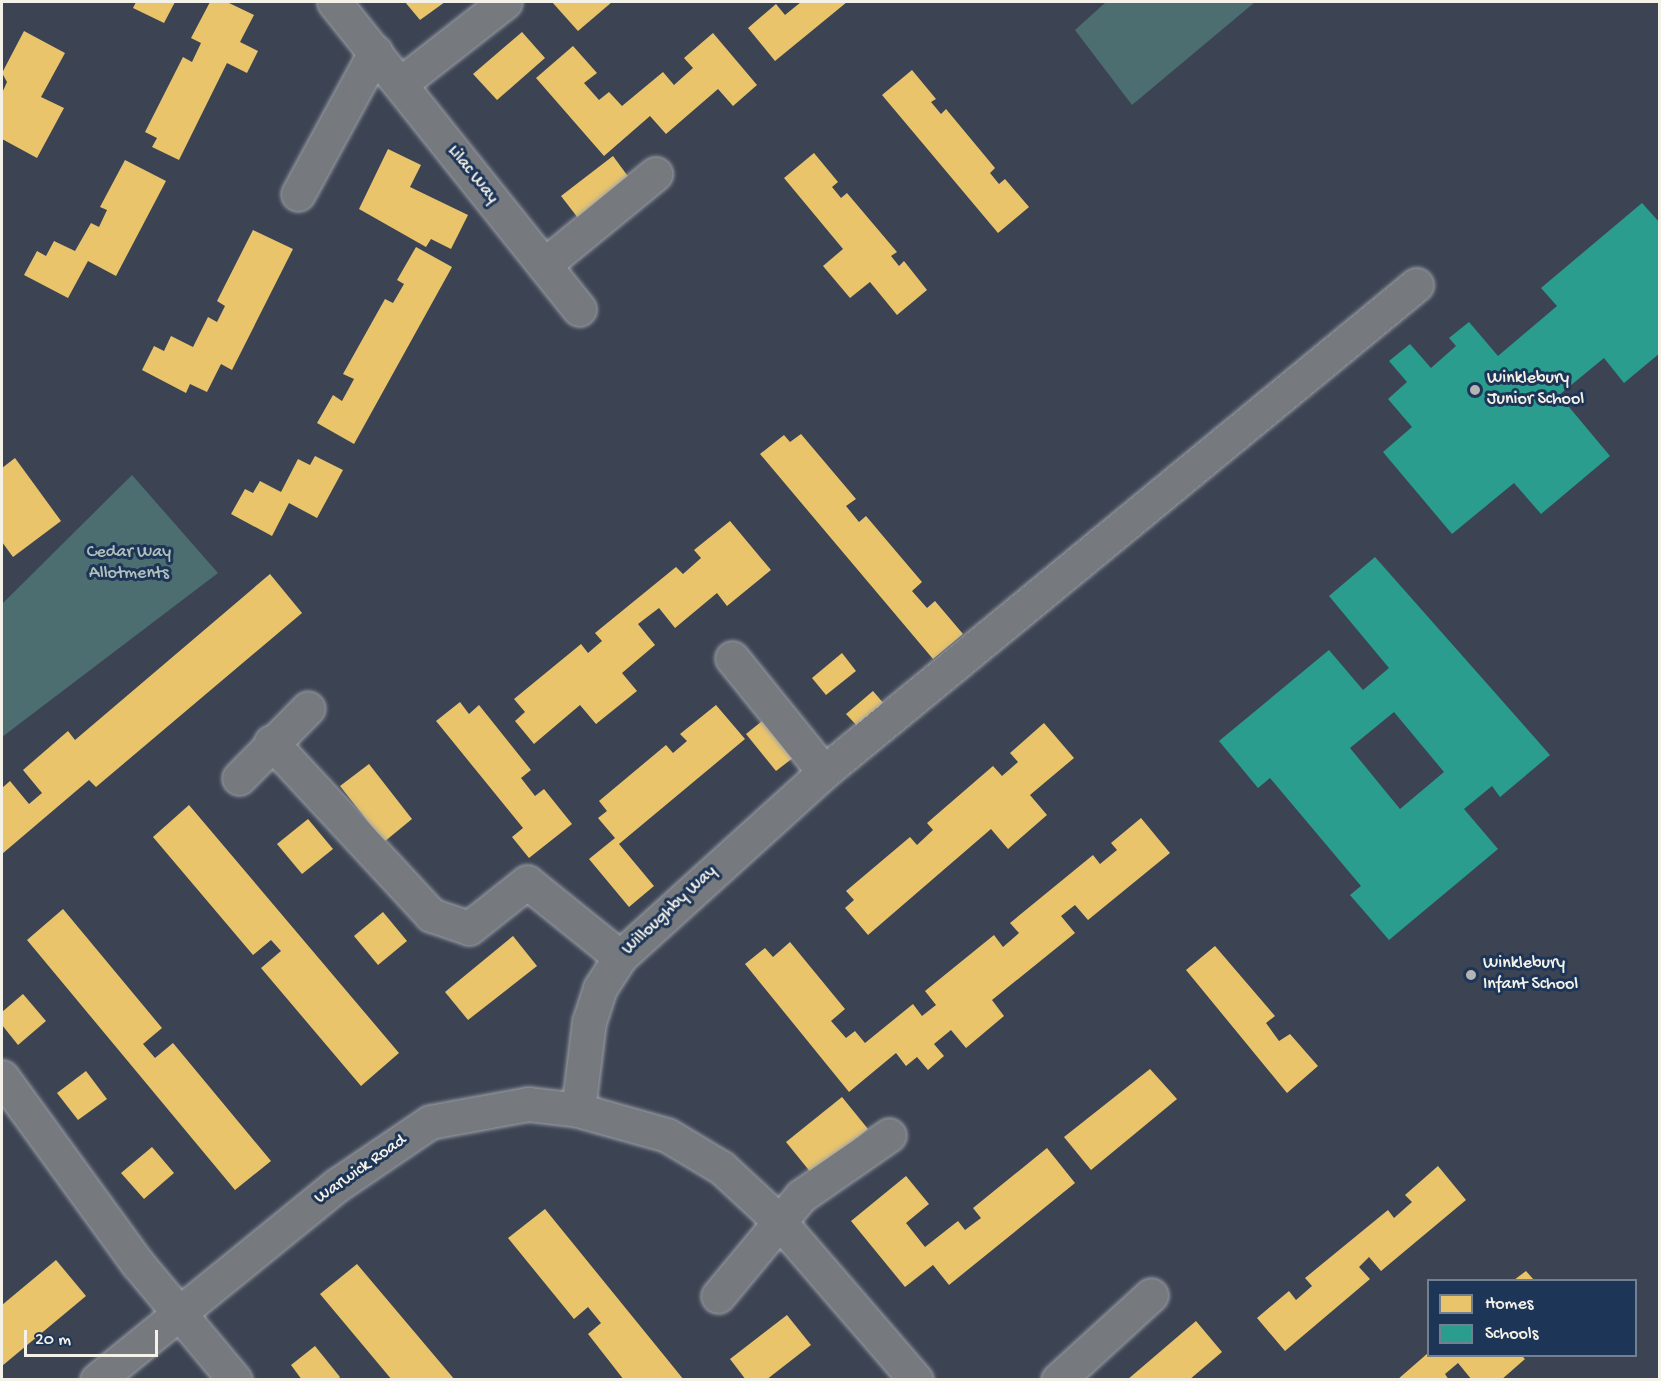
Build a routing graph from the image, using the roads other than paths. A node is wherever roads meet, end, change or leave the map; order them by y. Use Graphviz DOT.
graph roads {
  1 [pos="334,2"];
  2 [pos="505,2"];
  3 [pos="375,52"];
  4 [pos="400,84"];
  5 [pos="655,174"];
  6 [pos="298,194"];
  7 [pos="544,265"];
  8 [pos="1416,285"];
  9 [pos="579,309"];
  10 [pos="732,658"];
  11 [pos="308,708"];
  12 [pos="271,742"];
  13 [pos="824,772"];
  14 [pos="239,777"];
  15 [pos="620,957"];
  16 [pos="2,1079"];
  17 [pos="578,1110"];
  18 [pos="888,1136"];
  19 [pos="778,1220"];
  20 [pos="1151,1295"];
  21 [pos="718,1296"];
  22 [pos="176,1312"];
  23 [pos="97,1380"];
  24 [pos="235,1380"];
  25 [pos="916,1380"];
  26 [pos="1058,1380"];
  1 -- 3 [label="street, Lilac Way"];
  2 -- 4 [label="street"];
  3 -- 4 [label="street, Lilac Way"];
  3 -- 6 [label="street"];
  4 -- 7 [label="street, Lilac Way"];
  5 -- 7 [label="street"];
  7 -- 9 [label="street, Lilac Way"];
  8 -- 13 [label="street, Willoughby Way"];
  10 -- 13 [label="street"];
  11 -- 12 [label="street"];
  12 -- 14 [label="street"];
  12 -- 15 [label="street"];
  13 -- 15 [label="street, Willoughby Way"];
  15 -- 17 [label="street, Willoughby Way"];
  16 -- 22 [label="street"];
  17 -- 19 [label="street"];
  17 -- 22 [label="street, Warwick Road"];
  18 -- 19 [label="street"];
  19 -- 21 [label="street"];
  19 -- 25 [label="street"];
  20 -- 26 [label="street"];
  22 -- 23 [label="street, Warwick Road"];
  22 -- 24 [label="street"];
}
